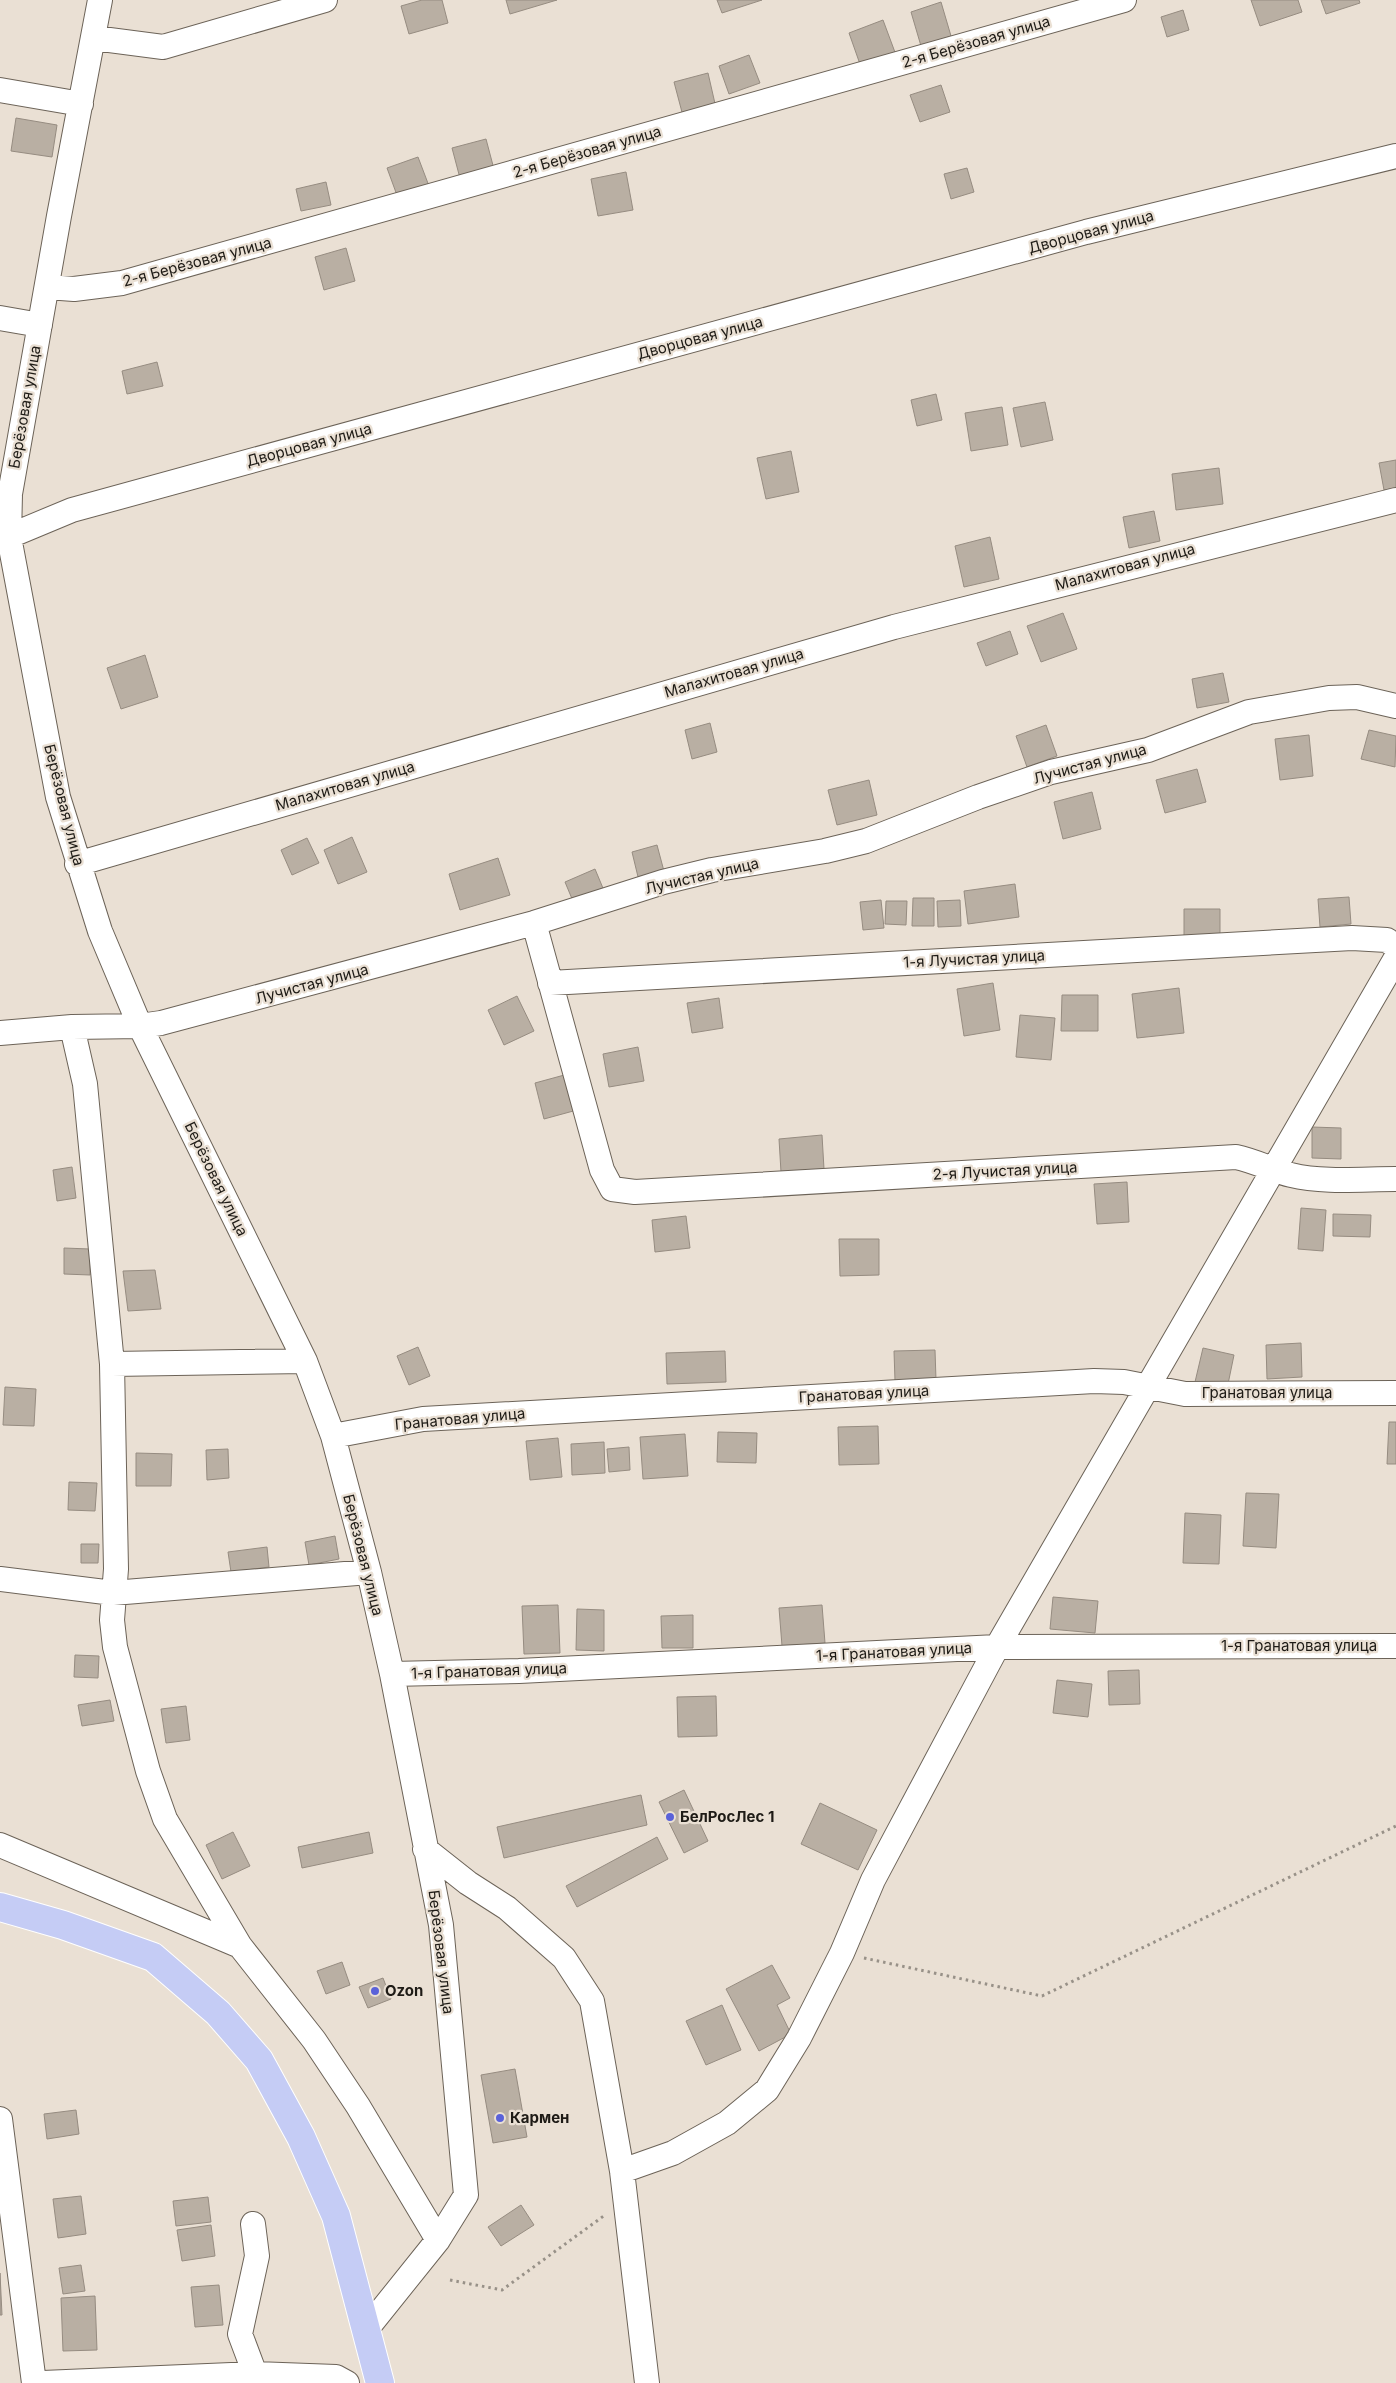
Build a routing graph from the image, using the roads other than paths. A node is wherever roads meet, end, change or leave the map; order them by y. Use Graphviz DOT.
graph roads {
  1 [pos="100,0"];
  2 [pos="325,0"];
  3 [pos="1124,0"];
  4 [pos="94,38"];
  5 [pos="0,90"];
  6 [pos="81,104"];
  7 [pos="1396,156"];
  8 [pos="47,288"];
  9 [pos="0,318"];
  10 [pos="40,325"];
  11 [pos="1396,500"];
  12 [pos="4,539"];
  13 [pos="1396,706"];
  14 [pos="77,864"];
  15 [pos="534,923"];
  16 [pos="1396,947"];
  17 [pos="1396,958"];
  18 [pos="550,982"];
  19 [pos="72,1026"];
  20 [pos="140,1026"];
  21 [pos="0,1033"];
  22 [pos="1274,1169"];
  23 [pos="1396,1179"];
  24 [pos="305,1361"];
  25 [pos="112,1364"];
  26 [pos="1145,1388"];
  27 [pos="1396,1392"];
  28 [pos="332,1436"];
  29 [pos="369,1572"];
  30 [pos="0,1579"];
  31 [pos="113,1593"];
  32 [pos="1396,1646"];
  33 [pos="997,1647"];
  34 [pos="392,1674"];
  35 [pos="0,1845"];
  36 [pos="426,1849"];
  37 [pos="0,1907"];
  38 [pos="240,1946"];
  39 [pos="0,2120"];
  40 [pos="622,2171"];
  41 [pos="253,2224"];
  42 [pos="438,2240"];
  43 [pos="365,2331"];
  44 [pos="255,2379"];
  45 [pos="34,2383"];
  46 [pos="43,2383"];
  47 [pos="347,2383"];
  48 [pos="380,2383"];
  49 [pos="386,2383"];
  50 [pos="647,2383"];
  1 -- 4 [label="street, Берёзовая улица"];
  2 -- 4 [label="street"];
  3 -- 8 [label="street, 2-я Берёзовая улица"];
  4 -- 6 [label="street, Берёзовая улица"];
  5 -- 6 [label="street"];
  6 -- 8 [label="street, Берёзовая улица"];
  7 -- 12 [label="street, Дворцовая улица"];
  8 -- 10 [label="street, Берёзовая улица"];
  9 -- 10 [label="street"];
  10 -- 12 [label="street, Берёзовая улица"];
  11 -- 14 [label="street, Малахитовая улица"];
  12 -- 14 [label="street, Берёзовая улица"];
  13 -- 15 [label="street, Лучистая улица"];
  14 -- 20 [label="street, Берёзовая улица"];
  15 -- 18 [label="street"];
  15 -- 20 [label="street, Лучистая улица"];
  16 -- 18 [label="street, 1-я Лучистая улица"];
  17 -- 22 [label="street"];
  18 -- 22 [label="street, 2-я Лучистая улица"];
  19 -- 20 [label="street, Лучистая улица"];
  19 -- 21 [label="street, Лучистая улица"];
  19 -- 25 [label="street"];
  20 -- 24 [label="street, Берёзовая улица"];
  22 -- 23 [label="street, 2-я Лучистая улица"];
  22 -- 26 [label="street"];
  24 -- 25 [label="street"];
  24 -- 28 [label="street, Берёзовая улица"];
  25 -- 31 [label="street"];
  26 -- 27 [label="street, Гранатовая улица"];
  26 -- 28 [label="street, Гранатовая улица"];
  26 -- 33 [label="street"];
  28 -- 29 [label="street, Берёзовая улица"];
  29 -- 31 [label="street"];
  29 -- 34 [label="street, Берёзовая улица"];
  30 -- 31 [label="street"];
  31 -- 38 [label="street"];
  32 -- 33 [label="street, 1-я Гранатовая улица"];
  33 -- 34 [label="street, 1-я Гранатовая улица"];
  33 -- 40 [label="street"];
  34 -- 36 [label="street, Берёзовая улица"];
  35 -- 38 [label="street"];
  36 -- 40 [label="street"];
  36 -- 42 [label="street, Берёзовая улица"];
  37 -- 43 [label="main road"];
  38 -- 42 [label="street"];
  39 -- 45 [label="street"];
  40 -- 50 [label="street"];
  41 -- 44 [label="street"];
  42 -- 43 [label="street, Берёзовая улица"];
  43 -- 48 [label="main road"];
  43 -- 49 [label="main road"];
  44 -- 46 [label="street"];
  44 -- 47 [label="street"];
}
